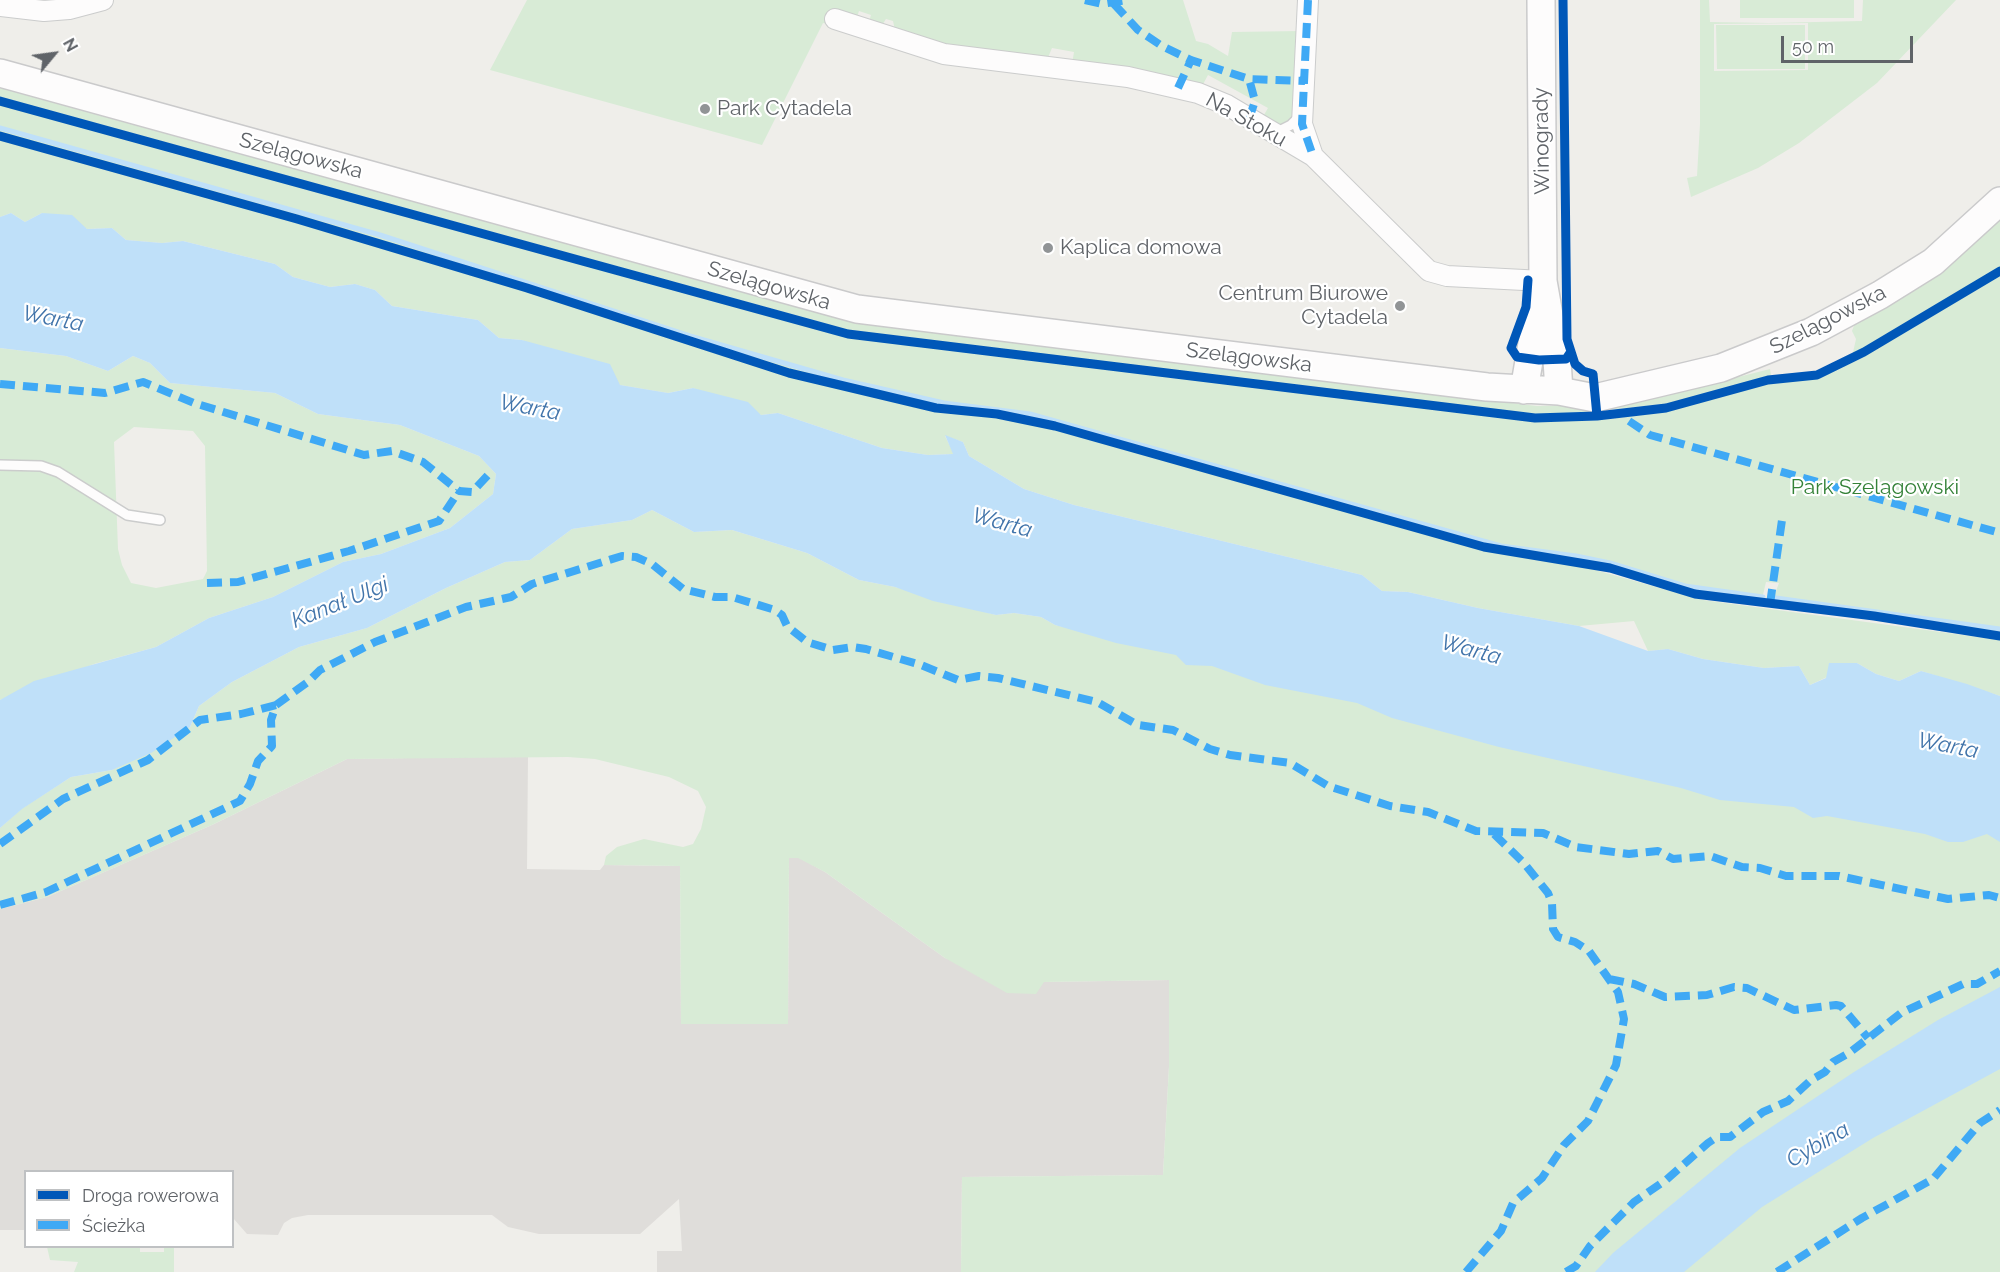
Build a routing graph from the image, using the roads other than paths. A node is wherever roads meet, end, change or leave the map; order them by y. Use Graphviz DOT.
graph roads {
  1 [pos="103,0"];
  2 [pos="1308,0"];
  3 [pos="1541,0"];
  4 [pos="0,6"];
  5 [pos="835,19"];
  6 [pos="0,73"];
  7 [pos="1302,114"];
  8 [pos="1272,134"];
  9 [pos="1313,156"];
  10 [pos="2000,201"];
  11 [pos="1544,281"];
  12 [pos="1524,390"];
  13 [pos="1559,391"];
  14 [pos="0,465"];
  15 [pos="160,520"];
  1 -- 4 [label="street"];
  2 -- 7 [label="street"];
  3 -- 11 [label="street, Winogrady"];
  5 -- 8 [label="street, Na Stoku"];
  6 -- 12 [label="street, Szelągowska"];
  7 -- 8 [label="lane"];
  7 -- 9 [label="street"];
  8 -- 9 [label="street, Na Stoku"];
  9 -- 11 [label="street, Na Stoku"];
  10 -- 13 [label="street, Szelągowska"];
  11 -- 12 [label="street, Winogrady"];
  11 -- 13 [label="street, Winogrady"];
  12 -- 13 [label="street, Szelągowska"];
  14 -- 15 [label="lane"];
}
